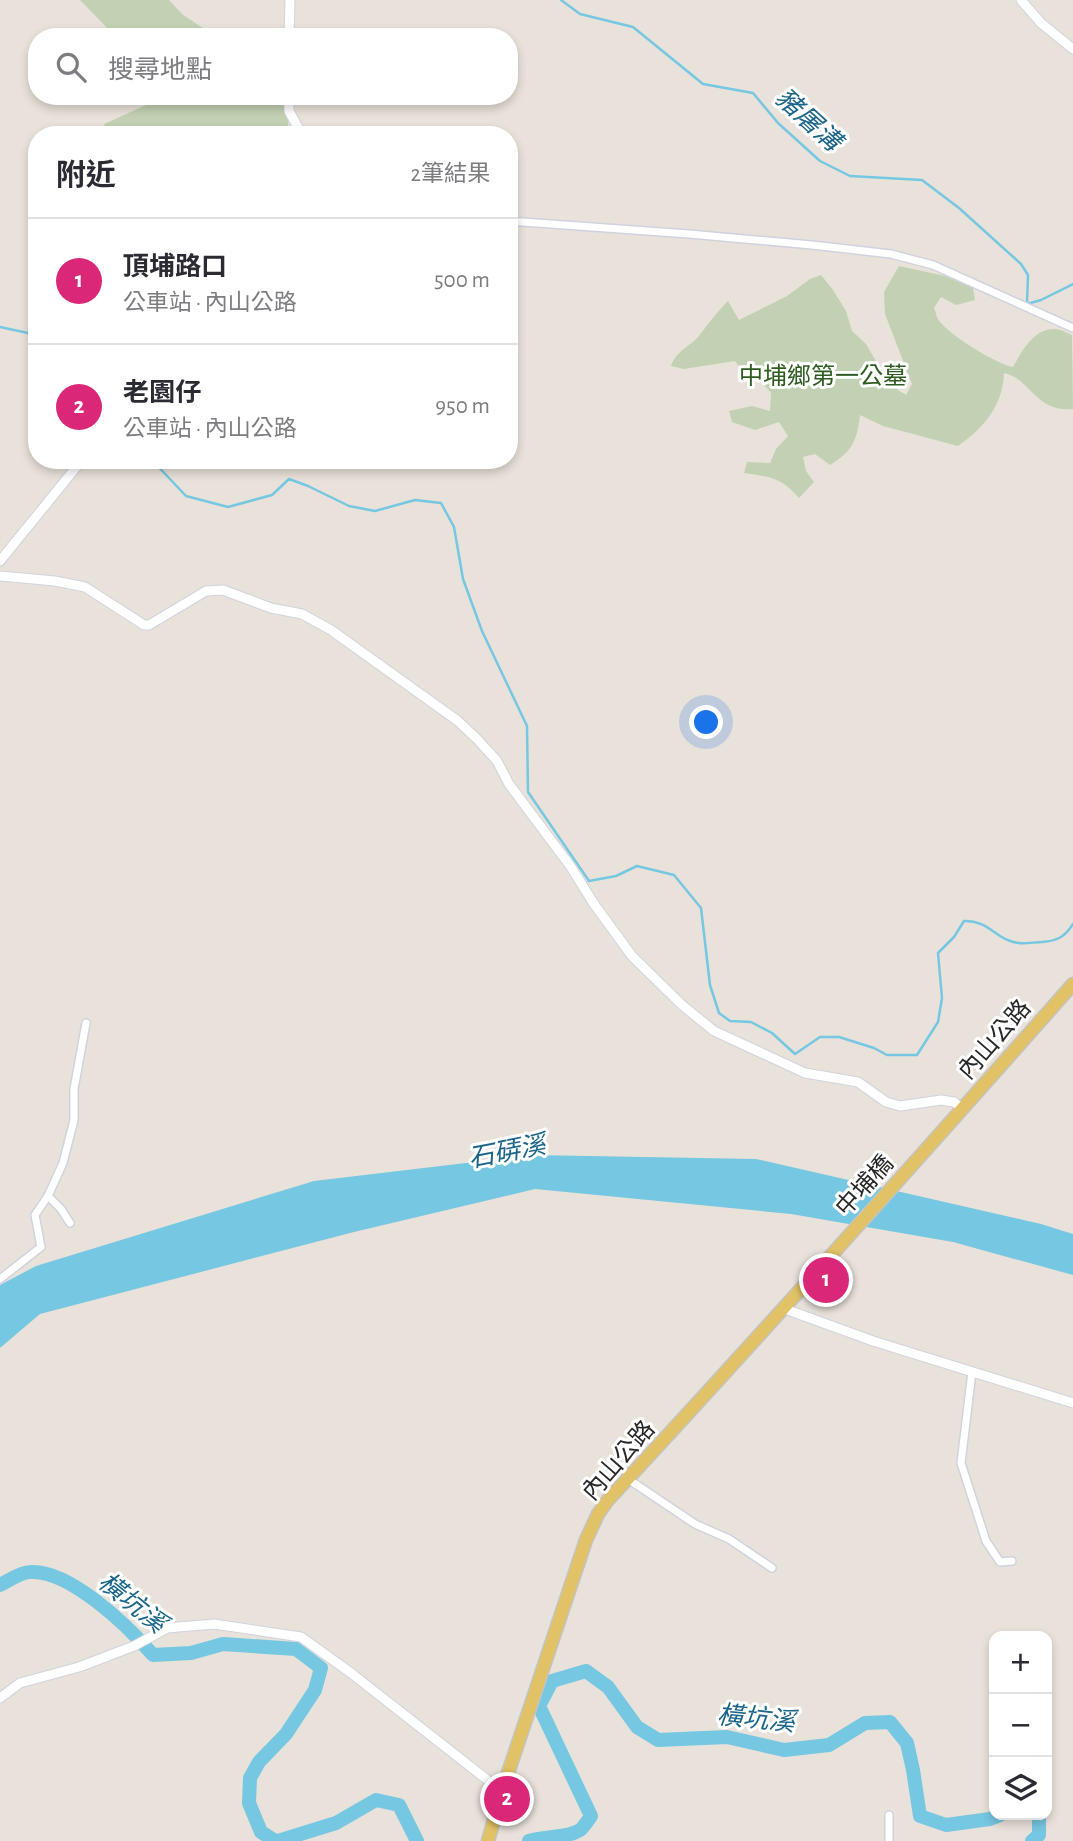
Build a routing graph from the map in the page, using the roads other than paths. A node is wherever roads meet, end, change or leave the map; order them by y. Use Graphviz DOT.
graph roads {
  1 [pos="290,0"];
  2 [pos="1021,0"];
  3 [pos="289,28"];
  4 [pos="1073,49"];
  5 [pos="289,105"];
  6 [pos="297,126"];
  7 [pos="518,222"];
  8 [pos="1073,328"];
  9 [pos="75,469"];
  10 [pos="0,561"];
  11 [pos="0,576"];
  12 [pos="1073,984"];
  13 [pos="86,1023"];
  14 [pos="963,1109"];
  15 [pos="920,1156"];
  16 [pos="48,1196"];
  17 [pos="70,1223"];
  18 [pos="840,1244"];
  19 [pos="0,1279"];
  20 [pos="785,1309"];
  21 [pos="972,1372"];
  22 [pos="1073,1403"];
  23 [pos="628,1479"];
  24 [pos="1012,1561"];
  25 [pos="772,1568"];
  26 [pos="0,1698"];
  27 [pos="503,1788"];
  28 [pos="889,1815"];
  29 [pos="489,1838"];
  30 [pos="890,1841"];
  1 -- 3 [label="street"];
  2 -- 4 [label="street"];
  5 -- 6 [label="street"];
  7 -- 8 [label="street"];
  9 -- 10 [label="street"];
  11 -- 14 [label="street"];
  12 -- 14 [label="main road, 內山公路"];
  13 -- 16 [label="street"];
  14 -- 15 [label="main road, 內山公路"];
  15 -- 18 [label="main road, 中埔橋"];
  16 -- 17 [label="street"];
  16 -- 19 [label="street"];
  18 -- 20 [label="main road, 內山公路"];
  20 -- 21 [label="street"];
  20 -- 23 [label="main road, 內山公路"];
  21 -- 22 [label="street"];
  21 -- 24 [label="street"];
  23 -- 25 [label="street"];
  23 -- 27 [label="main road, 內山公路"];
  26 -- 27 [label="street"];
  27 -- 29 [label="main road, 內山公路"];
  28 -- 30 [label="street"];
}
